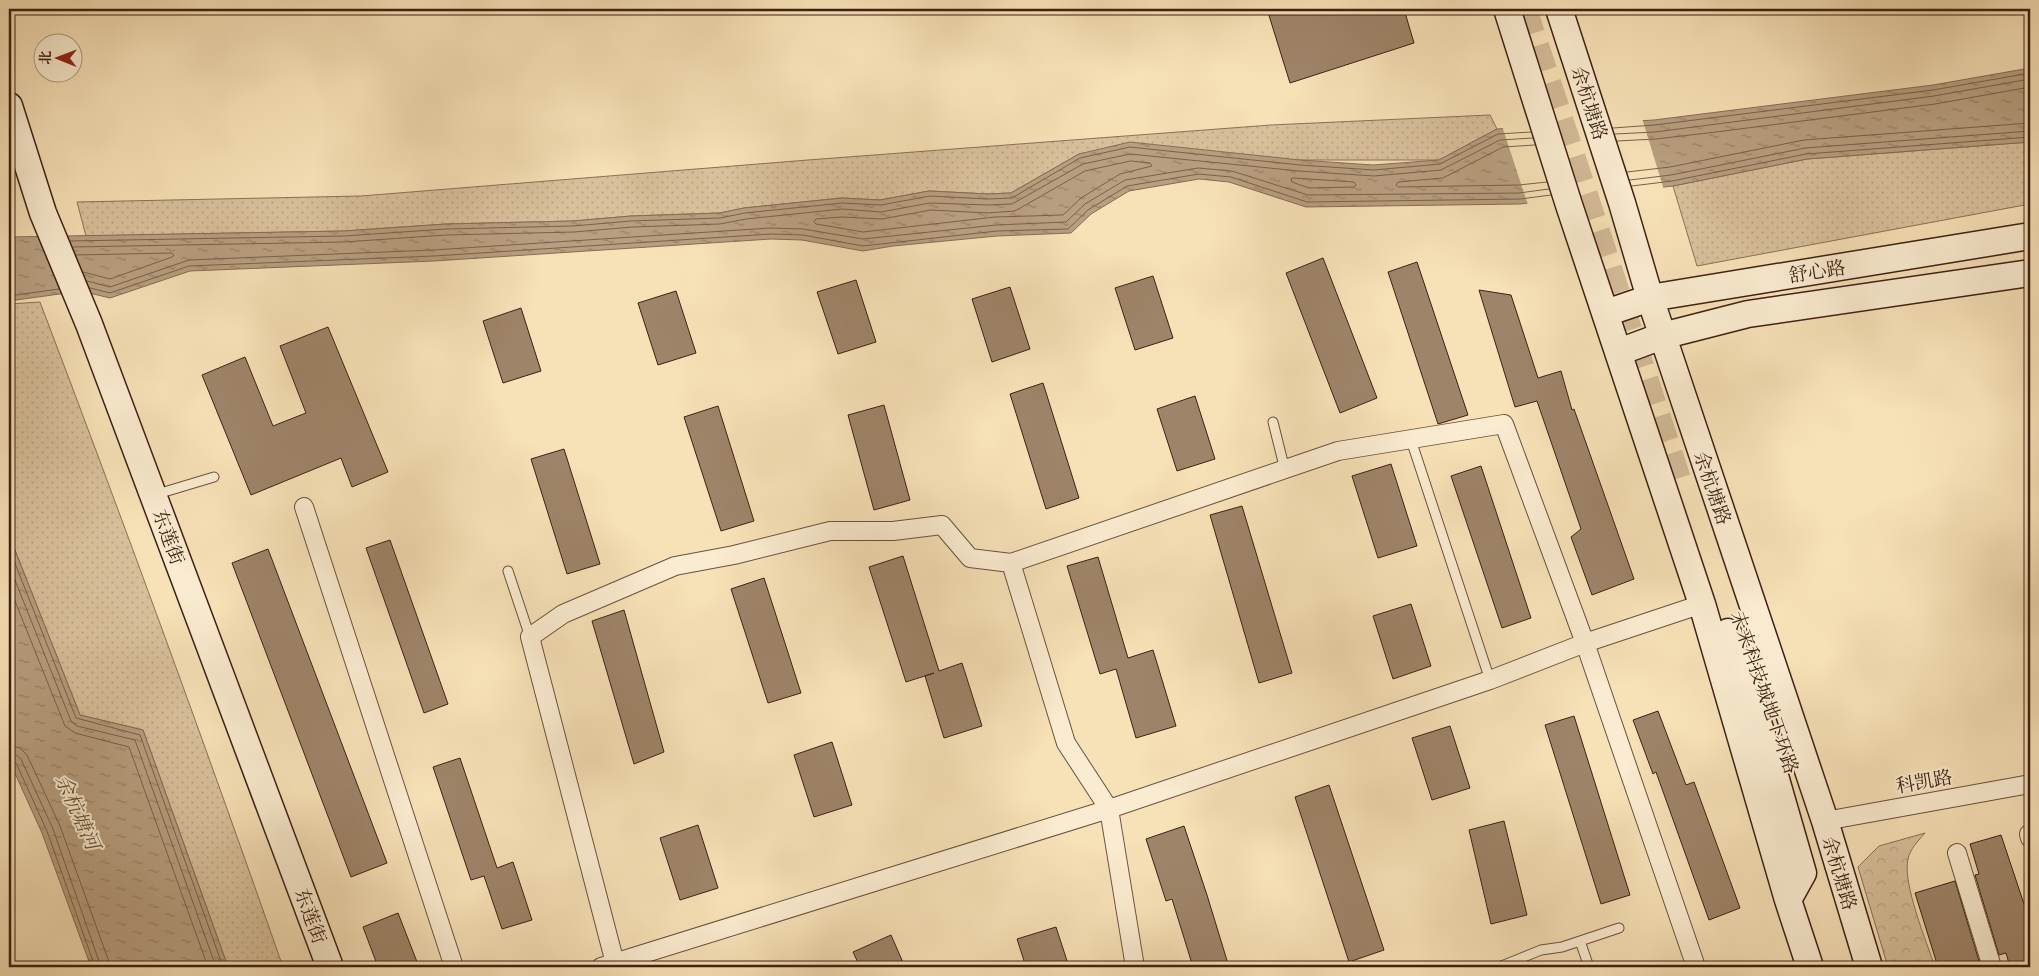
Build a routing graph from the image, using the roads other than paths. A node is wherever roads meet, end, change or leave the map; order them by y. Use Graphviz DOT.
graph roads {
  1 [pos="1506,9"];
  2 [pos="1559,9"];
  3 [pos="9,106"];
  4 [pos="2030,236"];
  5 [pos="2030,273"];
  6 [pos="1650,298"];
  7 [pos="1606,313"];
  8 [pos="1662,336"];
  9 [pos="1619,352"];
  10 [pos="1273,422"];
  11 [pos="1412,440"];
  12 [pos="1285,471"];
  13 [pos="214,476"];
  14 [pos="154,495"];
  15 [pos="304,507"];
  16 [pos="1010,563"];
  17 [pos="508,571"];
  18 [pos="1702,604"];
  19 [pos="530,638"];
  20 [pos="1585,643"];
  21 [pos="1490,680"];
  22 [pos="2030,784"];
  23 [pos="1109,809"];
  24 [pos="1825,821"];
  25 [pos="1957,853"];
  26 [pos="1788,900"];
  27 [pos="1849,901"];
  28 [pos="1619,928"];
  29 [pos="1580,941"];
  30 [pos="611,966"];
  31 [pos="330,967"];
  32 [pos="454,967"];
  33 [pos="1135,967"];
  34 [pos="1499,967"];
  35 [pos="1589,967"];
  36 [pos="1696,967"];
  37 [pos="1810,967"];
  38 [pos="1869,967"];
  39 [pos="1992,967"];
  1 -- 7 [label="street"];
  2 -- 6 [label="street, 余杭塘路"];
  3 -- 14 [label="street, 东莲街"];
  4 -- 6 [label="street, 舒心路"];
  5 -- 8 [label="street, 舒心路"];
  6 -- 7 [label="street, 舒心路"];
  6 -- 8 [label="street, 余杭塘路"];
  7 -- 9 [label="street"];
  8 -- 9 [label="street, 舒心路"];
  8 -- 24 [label="street, 余杭塘路"];
  9 -- 18 [label="street"];
  10 -- 12 [label="lane"];
  11 -- 12 [label="street"];
  11 -- 20 [label="street"];
  11 -- 21 [label="lane"];
  12 -- 16 [label="street"];
  13 -- 14 [label="lane"];
  14 -- 31 [label="street, 东莲街"];
  15 -- 32 [label="street"];
  16 -- 19 [label="street"];
  16 -- 23 [label="street"];
  17 -- 19 [label="lane"];
  18 -- 20 [label="street"];
  18 -- 26 [label="street"];
  19 -- 30 [label="street"];
  20 -- 21 [label="street"];
  20 -- 36 [label="street"];
  21 -- 23 [label="street"];
  22 -- 24 [label="street, 科凯路"];
  23 -- 30 [label="street"];
  23 -- 33 [label="street"];
  24 -- 27 [label="street, 余杭塘路"];
  25 -- 39 [label="street"];
  26 -- 27 [label="street, 未来科技城地下环路"];
  26 -- 37 [label="street"];
  27 -- 38 [label="street, 余杭塘路"];
  28 -- 29 [label="lane"];
  29 -- 34 [label="lane"];
  29 -- 35 [label="lane"];
}
